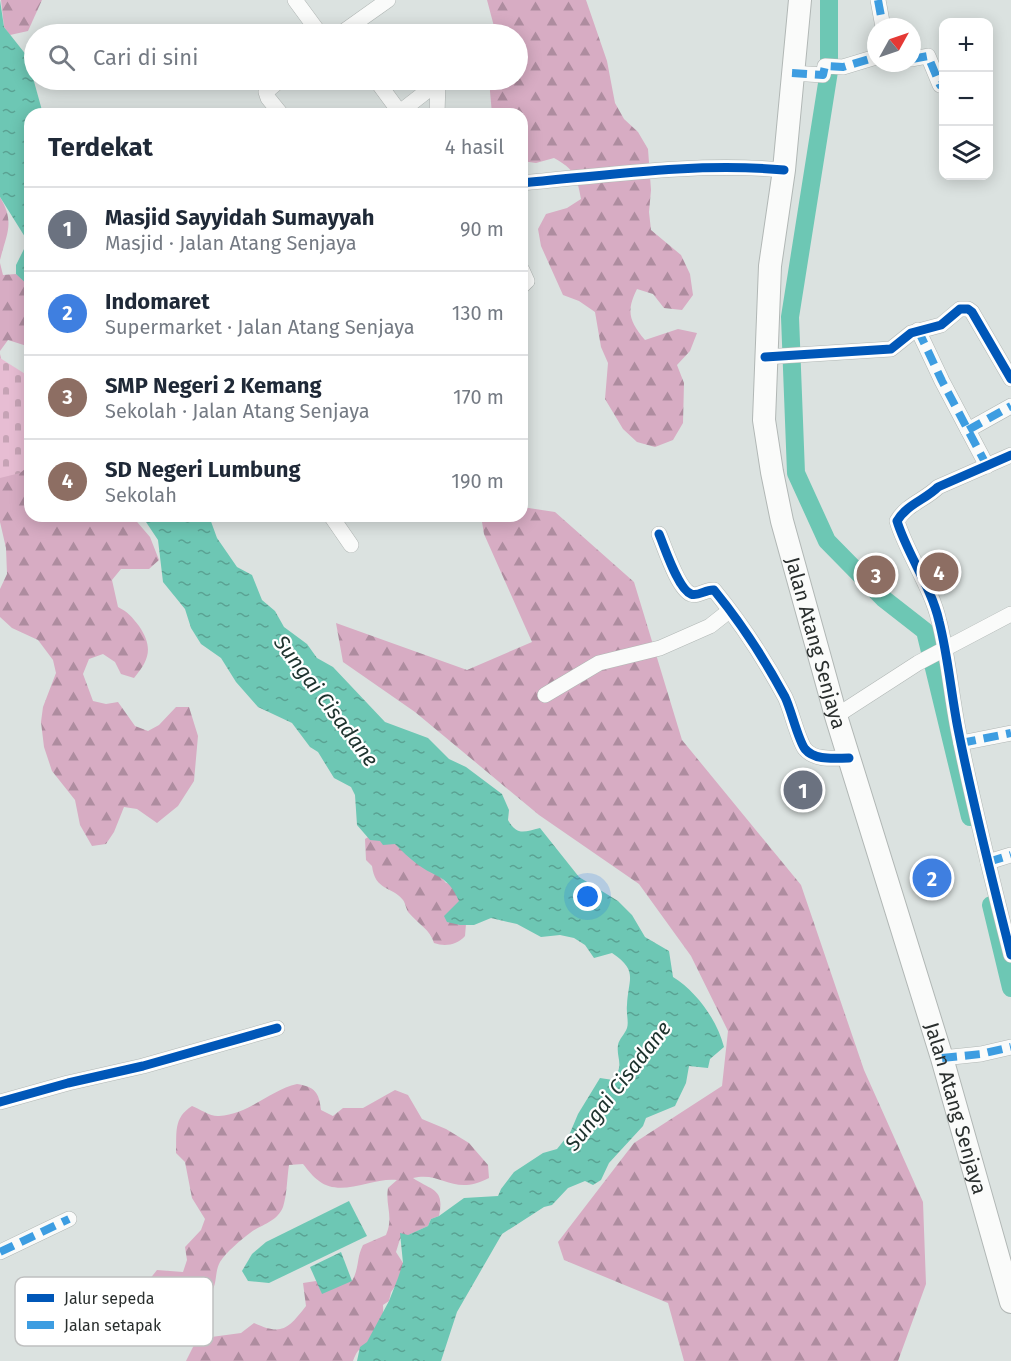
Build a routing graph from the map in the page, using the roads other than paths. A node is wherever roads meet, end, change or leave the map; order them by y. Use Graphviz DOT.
graph roads {
  1 [pos="296,0"];
  2 [pos="388,0"];
  3 [pos="800,0"];
  4 [pos="878,0"];
  5 [pos="881,18"];
  6 [pos="313,24"];
  7 [pos="356,24"];
  8 [pos="921,57"];
  9 [pos="867,60"];
  10 [pos="792,73"];
  11 [pos="939,83"];
  12 [pos="268,90"];
  13 [pos="383,90"];
  14 [pos="428,90"];
  15 [pos="438,90"];
  16 [pos="276,108"];
  17 [pos="396,108"];
  18 [pos="406,108"];
  19 [pos="437,108"];
  20 [pos="784,170"];
  21 [pos="528,182"];
  22 [pos="918,330"];
  23 [pos="770,357"];
  24 [pos="1011,379"];
  25 [pos="1011,406"];
  26 [pos="968,430"];
  27 [pos="1011,455"];
  28 [pos="987,466"];
  29 [pos="335,522"];
  30 [pos="659,534"];
  31 [pos="351,545"];
  32 [pos="729,611"];
  33 [pos="1011,614"];
  34 [pos="945,649"];
  35 [pos="545,695"];
  36 [pos="836,716"];
  37 [pos="1011,733"];
  38 [pos="961,743"];
  39 [pos="849,758"];
  40 [pos="1011,855"];
  41 [pos="988,862"];
  42 [pos="1011,955"];
  43 [pos="277,1028"];
  44 [pos="1010,1047"];
  45 [pos="942,1058"];
  46 [pos="0,1102"];
  47 [pos="69,1219"];
  48 [pos="0,1252"];
  49 [pos="1011,1302"];
  1 -- 6 [label="street"];
  2 -- 7 [label="street"];
  3 -- 10 [label="main road, Jalan Atang Senjaya"];
  4 -- 5 [label="street"];
  8 -- 11 [label="street"];
  9 -- 10 [label="street"];
  10 -- 20 [label="main road, Jalan Atang Senjaya"];
  12 -- 16 [label="street"];
  13 -- 17 [label="street"];
  14 -- 18 [label="street"];
  15 -- 19 [label="street"];
  20 -- 21 [label="street"];
  20 -- 23 [label="main road, Jalan Atang Senjaya"];
  22 -- 23 [label="street"];
  22 -- 24 [label="street"];
  22 -- 26 [label="street"];
  23 -- 36 [label="main road, Jalan Atang Senjaya"];
  25 -- 26 [label="street"];
  26 -- 28 [label="street"];
  27 -- 28 [label="street"];
  28 -- 34 [label="street"];
  29 -- 31 [label="street"];
  30 -- 32 [label="street"];
  32 -- 35 [label="street"];
  32 -- 39 [label="street"];
  33 -- 34 [label="street"];
  34 -- 36 [label="street"];
  34 -- 38 [label="street"];
  36 -- 39 [label="main road, Jalan Atang Senjaya"];
  37 -- 38 [label="street"];
  38 -- 41 [label="street"];
  39 -- 45 [label="main road, Jalan Atang Senjaya"];
  40 -- 41 [label="street"];
  41 -- 42 [label="street"];
  43 -- 46 [label="street"];
  44 -- 45 [label="street"];
  45 -- 49 [label="main road, Jalan Atang Senjaya"];
  47 -- 48 [label="street"];
}
